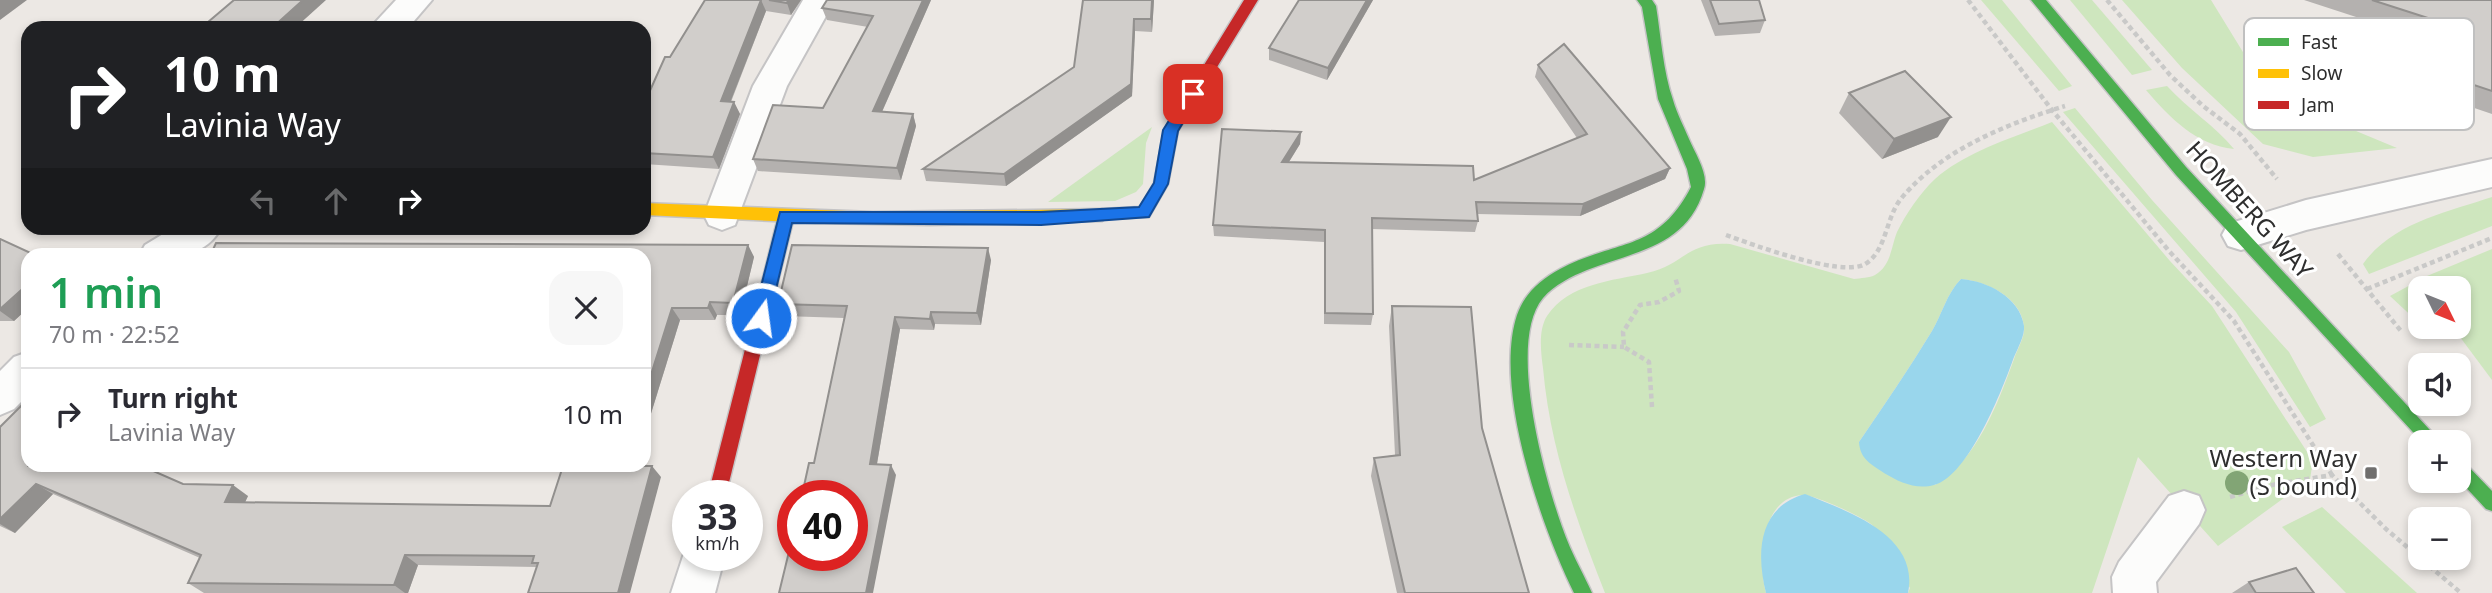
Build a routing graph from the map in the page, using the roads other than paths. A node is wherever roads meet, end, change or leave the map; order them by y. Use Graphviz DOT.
graph roads {
  1 [pos="416,0"];
  2 [pos="819,0"];
  3 [pos="1251,0"];
  4 [pos="1644,0"];
  5 [pos="2038,0"];
  6 [pos="394,21"];
  7 [pos="2492,173"];
  8 [pos="651,210"];
  9 [pos="722,215"];
  10 [pos="786,217"];
  11 [pos="191,235"];
  12 [pos="2241,235"];
  13 [pos="171,248"];
  14 [pos="21,376"];
  15 [pos="0,397"];
  16 [pos="2422,430"];
  17 [pos="721,480"];
  18 [pos="2471,481"];
  19 [pos="2492,503"];
  20 [pos="2184,510"];
  21 [pos="699,571"];
  22 [pos="693,593"];
  23 [pos="1583,593"];
  24 [pos="2135,593"];
  1 -- 6 [label="street"];
  2 -- 9 [label="street"];
  3 -- 10 [label="street"];
  4 -- 23 [label="street"];
  5 -- 12 [label="street, HOMBERG WAY"];
  7 -- 12 [label="street"];
  8 -- 9 [label="street"];
  9 -- 10 [label="street"];
  10 -- 17 [label="street"];
  11 -- 13 [label="street"];
  12 -- 16 [label="street, HOMBERG WAY"];
  14 -- 15 [label="street"];
  18 -- 19 [label="street"];
  20 -- 24 [label="street"];
  21 -- 22 [label="street"];
}
